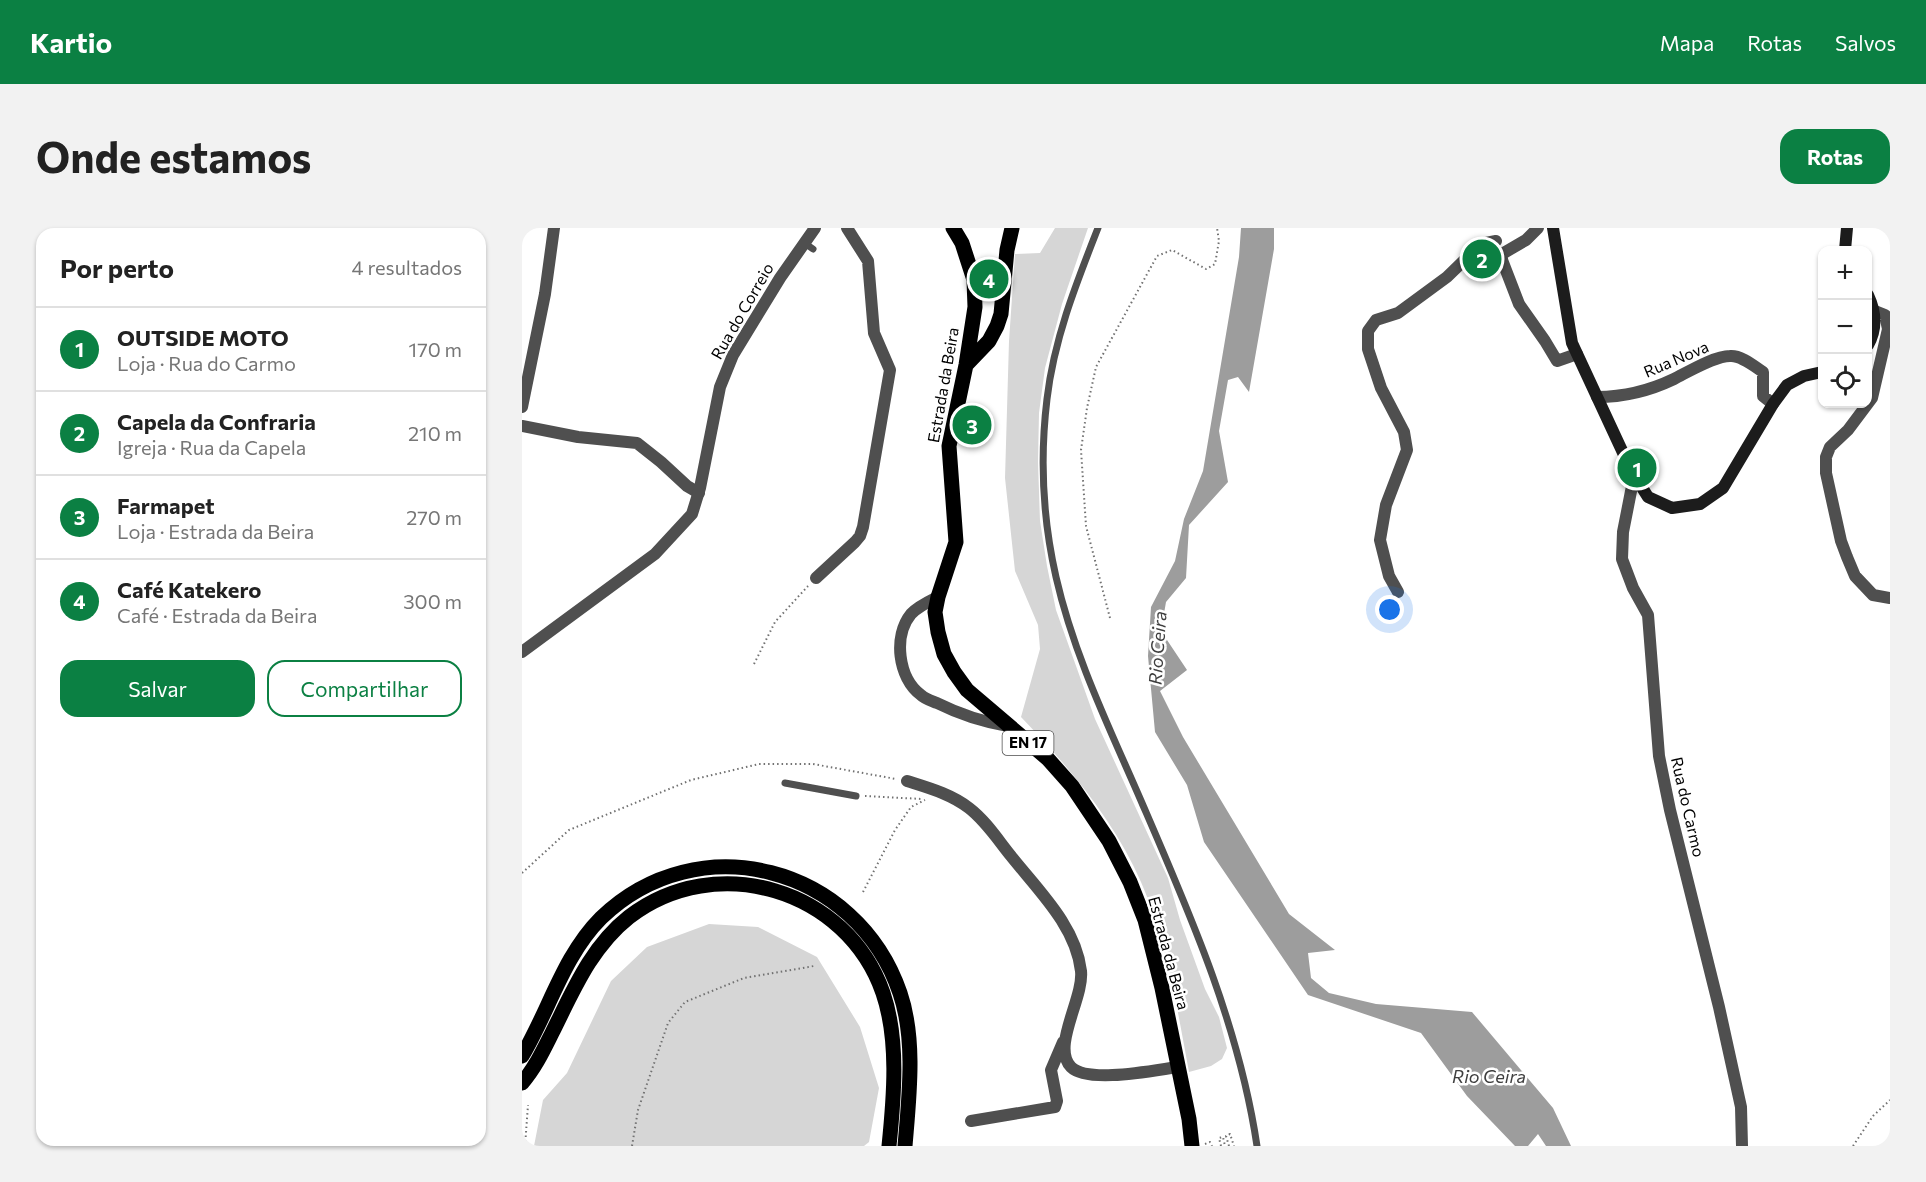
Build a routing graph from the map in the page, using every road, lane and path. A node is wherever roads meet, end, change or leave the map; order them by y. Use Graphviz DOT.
graph roads {
  1 [pos="554,228"];
  2 [pos="814,228"];
  3 [pos="848,228"];
  4 [pos="954,228"];
  5 [pos="1012,228"];
  6 [pos="1098,228"];
  7 [pos="1217,228"];
  8 [pos="1491,228"];
  9 [pos="1538,228"];
  10 [pos="1553,228"];
  11 [pos="1847,228"];
  12 [pos="1496,241"];
  13 [pos="1845,246"];
  14 [pos="1502,254"];
  15 [pos="1870,300"];
  16 [pos="1875,311"];
  17 [pos="972,322"];
  18 [pos="1872,334"];
  19 [pos="990,341"];
  20 [pos="1577,354"];
  21 [pos="966,365"];
  22 [pos="1818,373"];
  23 [pos="1597,397"];
  24 [pos="1773,404"];
  25 [pos="522,407"];
  26 [pos="522,426"];
  27 [pos="1634,476"];
  28 [pos="699,490"];
  29 [pos="816,578"];
  30 [pos="1398,592"];
  31 [pos="938,597"];
  32 [pos="1890,598"];
  33 [pos="1110,618"];
  34 [pos="522,652"];
  35 [pos="754,664"];
  36 [pos="1008,726"];
  37 [pos="908,781"];
  38 [pos="785,783"];
  39 [pos="856,796"];
  40 [pos="522,873"];
  41 [pos="863,892"];
  42 [pos="814,966"];
  43 [pos="1064,1040"];
  44 [pos="522,1056"];
  45 [pos="1178,1067"];
  46 [pos="522,1083"];
  47 [pos="1890,1100"];
  48 [pos="528,1105"];
  49 [pos="1190,1119"];
  50 [pos="971,1121"];
  51 [pos="525,1146"];
  52 [pos="632,1146"];
  53 [pos="889,1146"];
  54 [pos="905,1146"];
  55 [pos="1192,1146"];
  56 [pos="1202,1146"];
  57 [pos="1225,1146"];
  58 [pos="1234,1146"];
  59 [pos="1257,1146"];
  60 [pos="1743,1146"];
  61 [pos="1853,1146"];
  1 -- 25 [label="street"];
  2 -- 28 [label="street, Rua do Correio"];
  3 -- 29 [label="street"];
  4 -- 17 [label="main road, Estrada da Beira / EN 17"];
  5 -- 19 [label="main road"];
  6 -- 59 [label="lane"];
  7 -- 33 [label="path"];
  8 -- 12 [label="street"];
  9 -- 14 [label="street"];
  10 -- 20 [label="main road"];
  11 -- 13 [label="main road"];
  12 -- 14 [label="street"];
  12 -- 30 [label="street"];
  14 -- 20 [label="street"];
  15 -- 16 [label="main road"];
  16 -- 18 [label="main road"];
  16 -- 32 [label="street"];
  17 -- 19 [label="main road"];
  17 -- 21 [label="main road, Estrada da Beira / EN 17"];
  19 -- 21 [label="main road"];
  20 -- 23 [label="main road"];
  21 -- 31 [label="main road, Estrada da Beira / EN 17"];
  22 -- 24 [label="main road"];
  23 -- 24 [label="street, Rua Nova"];
  23 -- 27 [label="main road"];
  24 -- 27 [label="main road"];
  26 -- 28 [label="street"];
  27 -- 60 [label="street, Rua do Carmo"];
  28 -- 34 [label="street, Rua do Correio"];
  29 -- 35 [label="path"];
  31 -- 36 [label="main road, Estrada da Beira / EN 17"];
  31 -- 36 [label="street"];
  36 -- 45 [label="main road, Estrada da Beira / EN 17"];
  37 -- 40 [label="path"];
  37 -- 43 [label="street"];
  38 -- 39 [label="lane"];
  39 -- 41 [label="path"];
  42 -- 52 [label="path"];
  43 -- 45 [label="street"];
  43 -- 50 [label="street"];
  44 -- 54 [label="main road"];
  45 -- 49 [label="main road, Estrada da Beira / EN 17"];
  46 -- 53 [label="main road"];
  47 -- 61 [label="path"];
  48 -- 51 [label="path"];
  49 -- 55 [label="main road, Estrada da Beira / EN 17"];
  49 -- 56 [label="main road, Estrada da Beira / EN 17"];
  57 -- 58 [label="path"];
}
